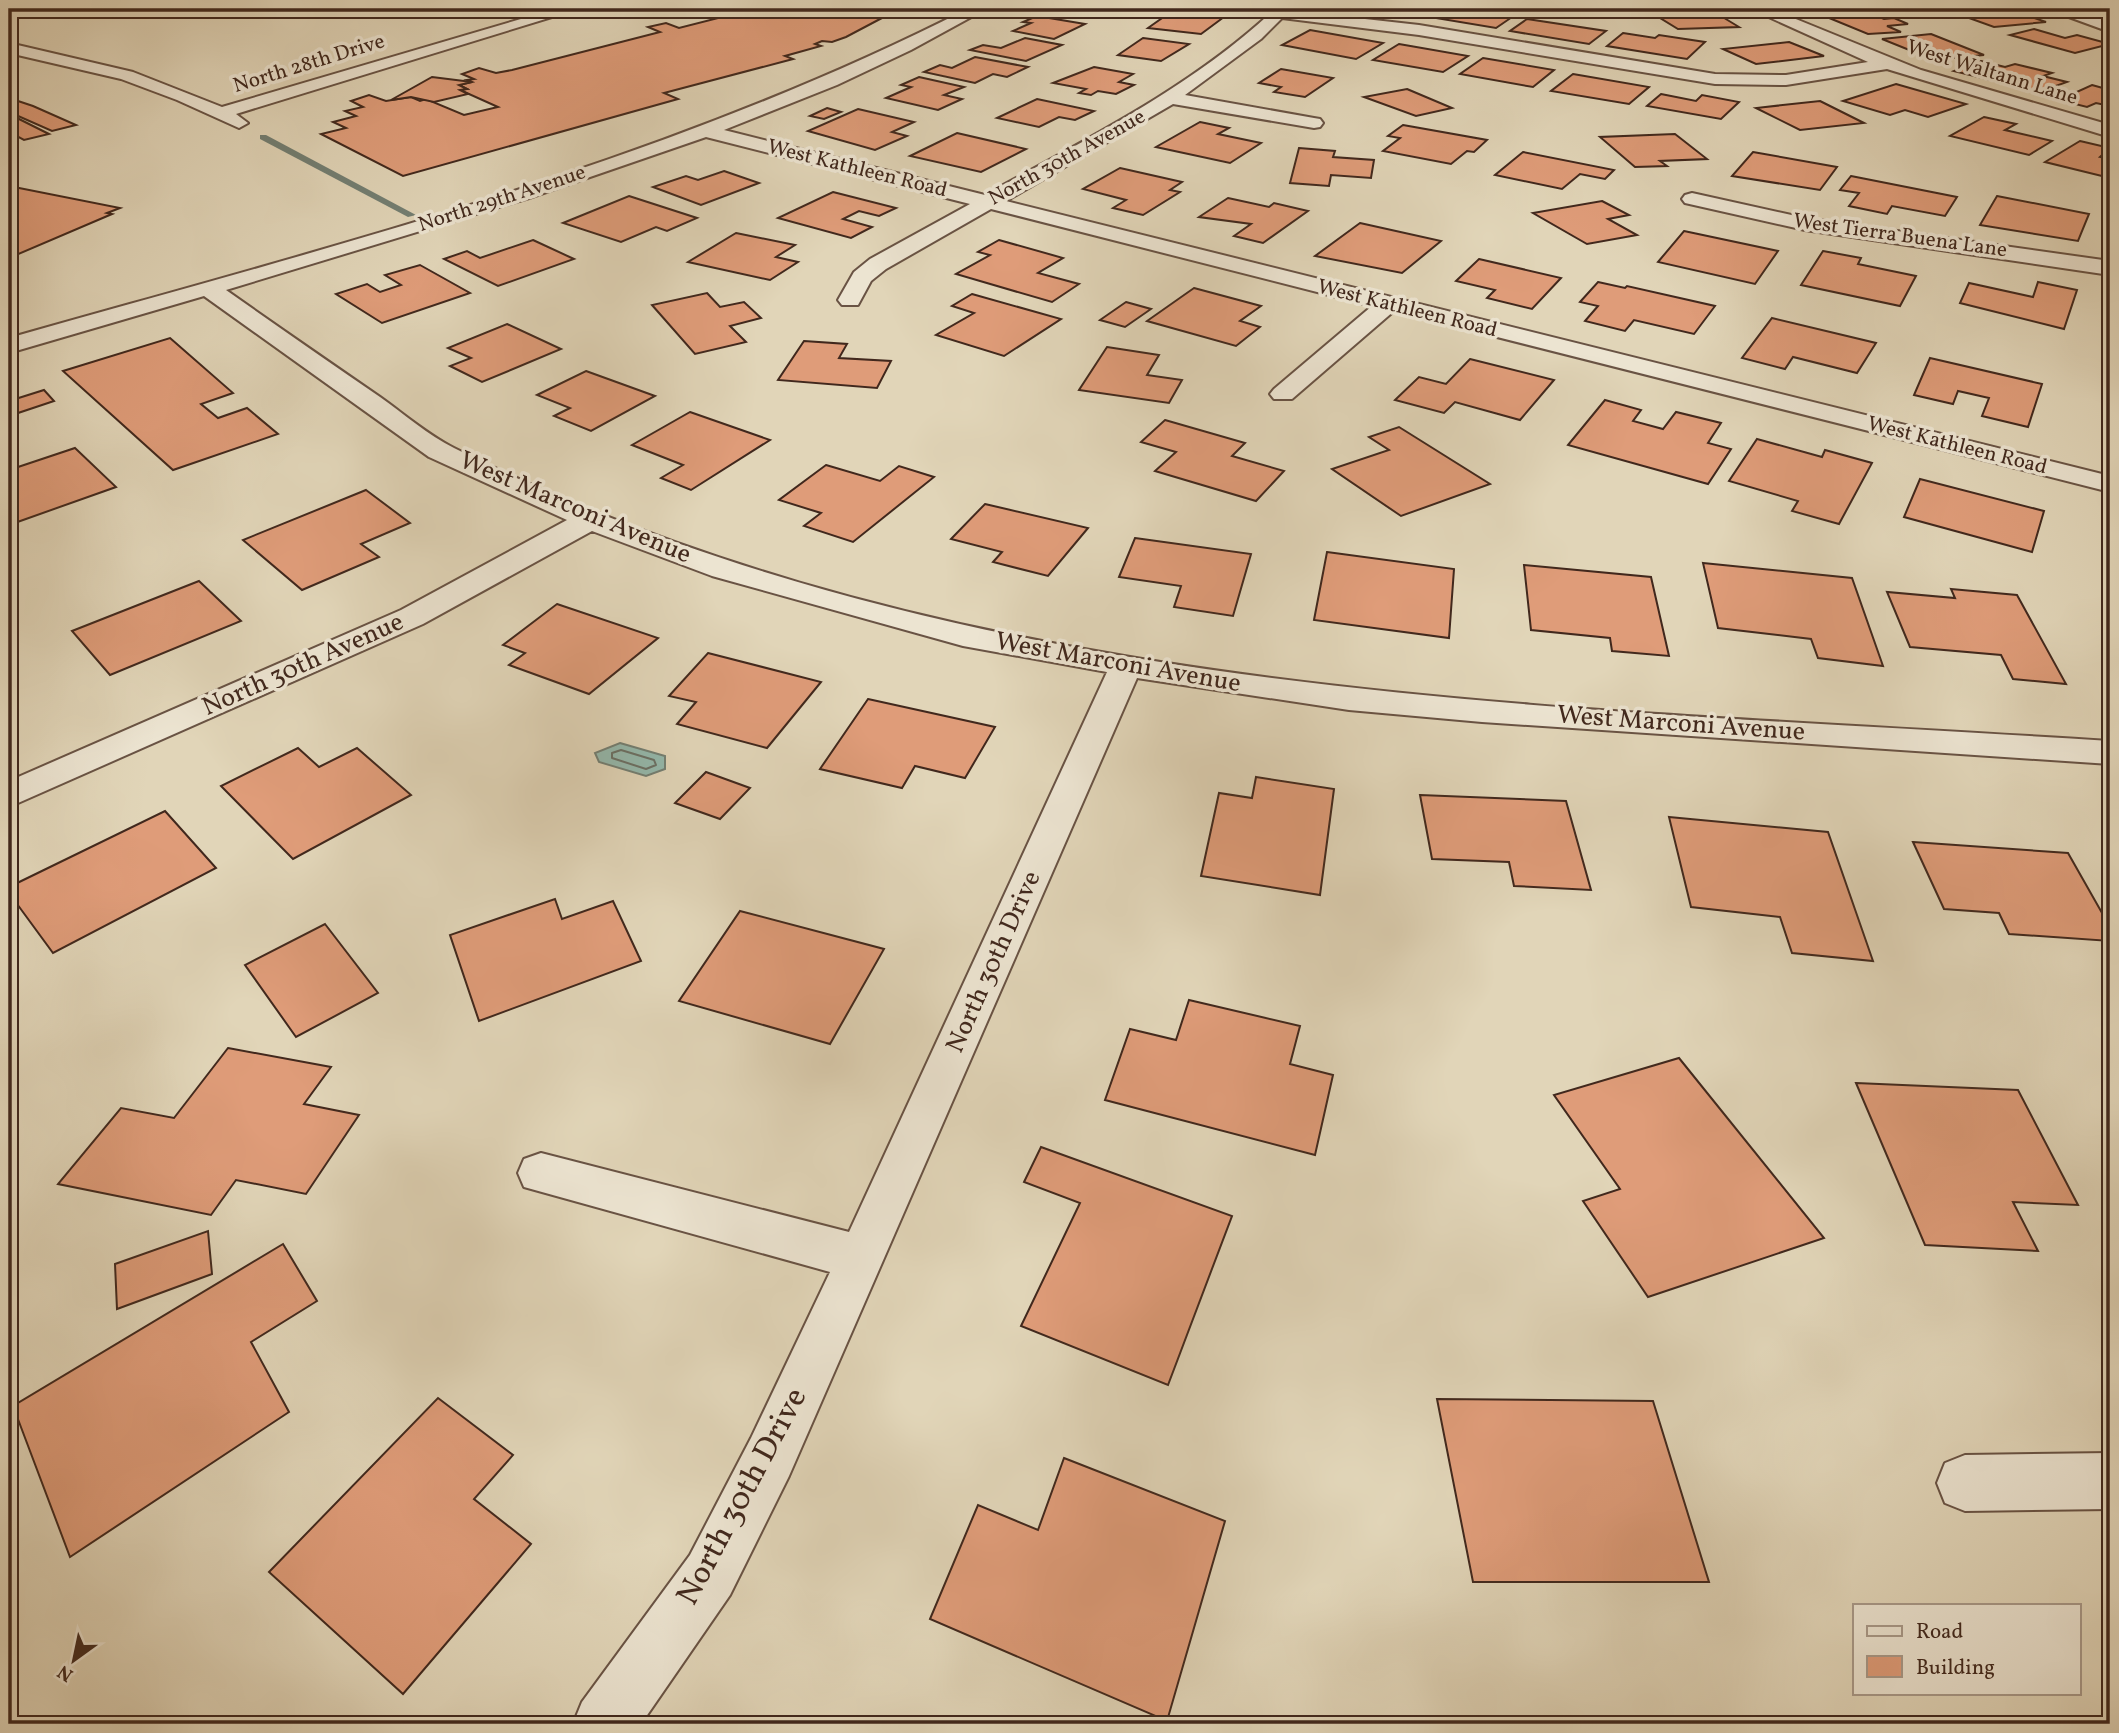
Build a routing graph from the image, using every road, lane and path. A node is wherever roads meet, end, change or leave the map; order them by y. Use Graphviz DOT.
graph roads {
  1 [pos="570,9"];
  2 [pos="978,9"];
  3 [pos="1759,9"];
  4 [pos="2055,9"];
  5 [pos="1281,11"];
  6 [pos="2110,27"];
  7 [pos="9,48"];
  8 [pos="1887,64"];
  9 [pos="1171,98"];
  10 [pos="222,113"];
  11 [pos="239,122"];
  12 [pos="1314,122"];
  13 [pos="704,131"];
  14 [pos="2110,131"];
  15 [pos="1692,199"];
  16 [pos="989,202"];
  17 [pos="2110,268"];
  18 [pos="208,288"];
  19 [pos="850,300"];
  20 [pos="1388,304"];
  21 [pos="9,346"];
  22 [pos="1283,394"];
  23 [pos="2110,484"];
  24 [pos="590,520"];
  25 [pos="1125,666"];
  26 [pos="2110,752"];
  27 [pos="9,795"];
  28 [pos="541,1173"];
  29 [pos="862,1258"];
  30 [pos="2110,1481"];
  31 [pos="1965,1483"];
  32 [pos="604,1724"];
  1 -- 10 [label="street, North 28th Drive"];
  2 -- 13 [label="street, North 29th Avenue"];
  3 -- 8 [label="street"];
  4 -- 6 [label="street"];
  5 -- 8 [label="street, West Waltann Lane"];
  5 -- 9 [label="street, North 30th Avenue"];
  7 -- 10 [label="street"];
  8 -- 14 [label="street, West Waltann Lane"];
  9 -- 12 [label="street"];
  9 -- 16 [label="street, North 30th Avenue"];
  10 -- 11 [label="street"];
  13 -- 16 [label="street, West Kathleen Road"];
  13 -- 18 [label="street, North 29th Avenue"];
  15 -- 17 [label="street, West Tierra Buena Lane"];
  16 -- 19 [label="street, North 30th Avenue"];
  16 -- 20 [label="street, West Kathleen Road"];
  18 -- 21 [label="street, North 29th Avenue"];
  18 -- 24 [label="street, West Marconi Avenue"];
  20 -- 22 [label="street"];
  20 -- 23 [label="street, West Kathleen Road"];
  24 -- 25 [label="street, West Marconi Avenue"];
  24 -- 27 [label="street, North 30th Avenue"];
  25 -- 26 [label="street, West Marconi Avenue"];
  25 -- 29 [label="street, North 30th Drive"];
  28 -- 29 [label="street"];
  29 -- 32 [label="street, North 30th Drive"];
  30 -- 31 [label="street"];
}
